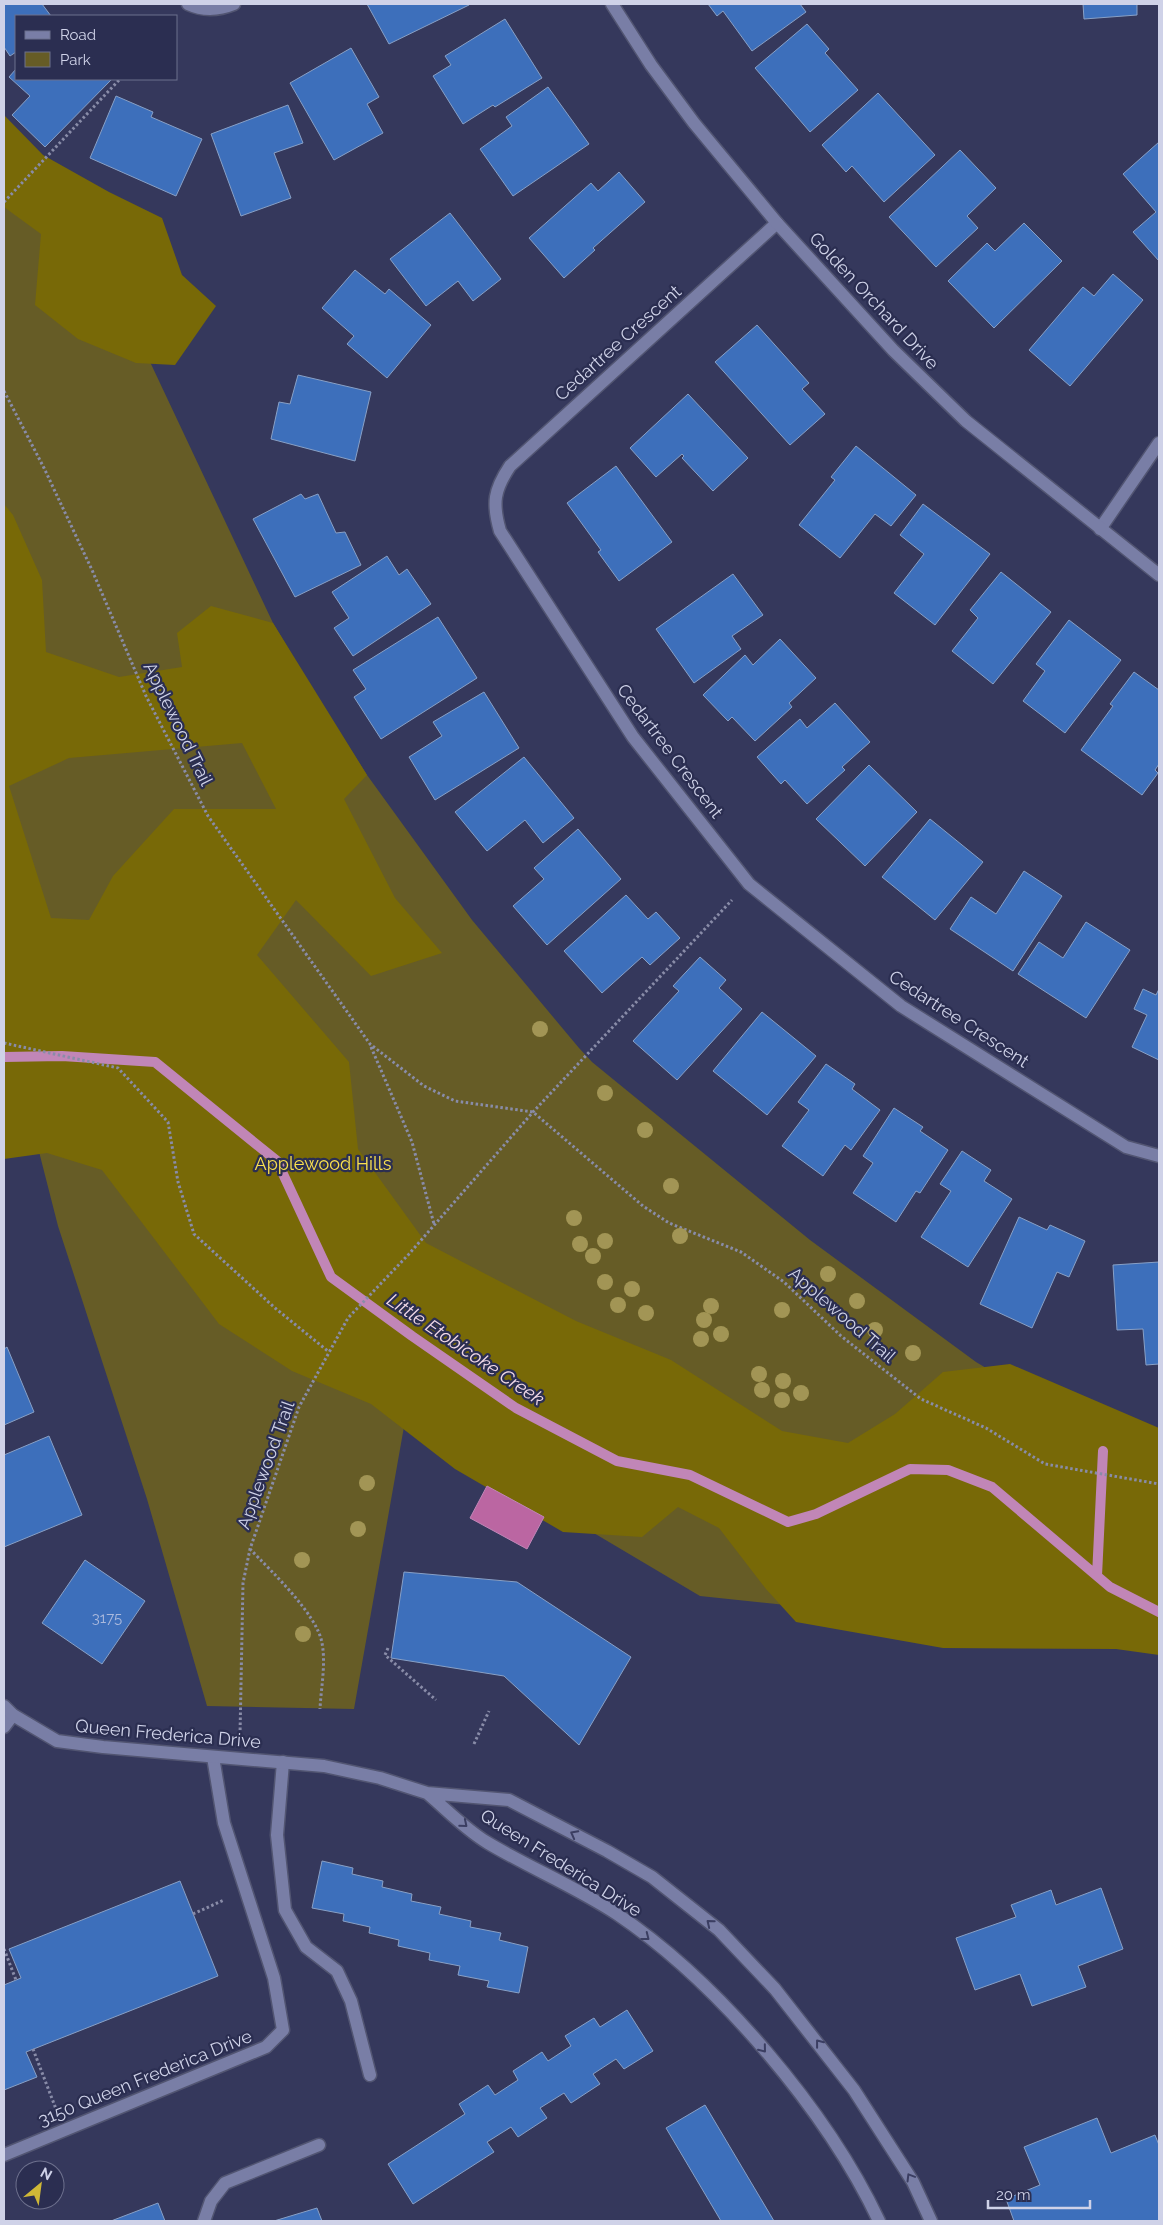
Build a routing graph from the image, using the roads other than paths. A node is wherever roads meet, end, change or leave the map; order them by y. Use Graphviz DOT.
graph roads {
  1 [pos="188,4"];
  2 [pos="234,4"];
  3 [pos="612,4"];
  4 [pos="777,223"];
  5 [pos="1159,443"];
  6 [pos="1100,529"];
  7 [pos="1159,575"];
  8 [pos="1159,1156"];
  9 [pos="8,1710"];
  10 [pos="4,1727"];
  11 [pos="212,1757"];
  12 [pos="282,1762"];
  13 [pos="427,1792"];
  14 [pos="370,2075"];
  15 [pos="319,2145"];
  16 [pos="4,2155"];
  17 [pos="204,2221"];
  18 [pos="878,2221"];
  19 [pos="931,2221"];
  1 -- 2 [label="street"];
  3 -- 4 [label="street, Golden Orchard Drive"];
  4 -- 6 [label="street, Golden Orchard Drive"];
  4 -- 8 [label="street, Cedartree Crescent"];
  5 -- 6 [label="street"];
  6 -- 7 [label="street, Golden Orchard Drive"];
  9 -- 10 [label="street"];
  9 -- 11 [label="street, Queen Frederica Drive"];
  11 -- 12 [label="street, Queen Frederica Drive"];
  11 -- 16 [label="street, 3150 Queen Frederica Drive"];
  12 -- 13 [label="street, Queen Frederica Drive"];
  12 -- 14 [label="street"];
  13 -- 18 [label="street, Queen Frederica Drive, one-way"];
  19 -- 13 [label="street, Queen Frederica Drive, one-way"];
  15 -- 17 [label="street"];
}
